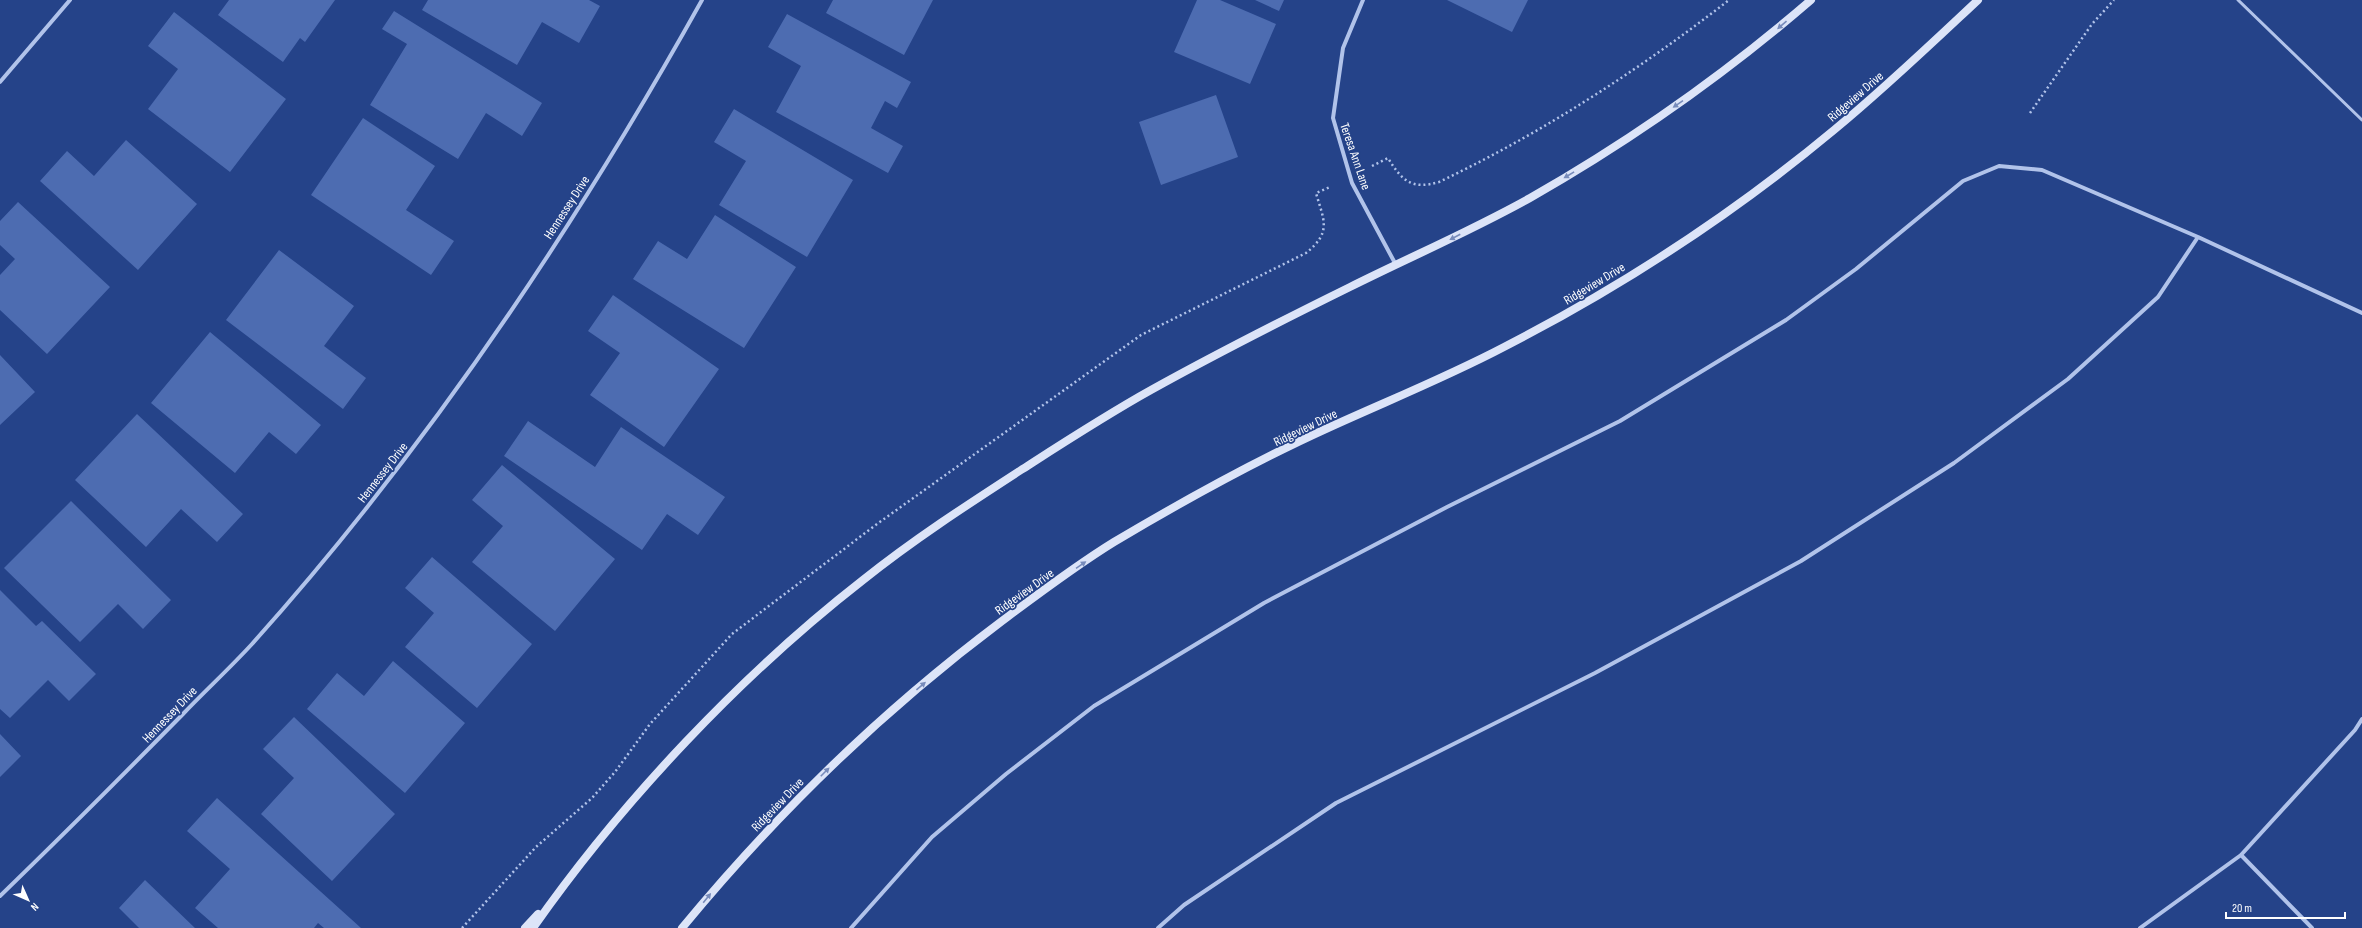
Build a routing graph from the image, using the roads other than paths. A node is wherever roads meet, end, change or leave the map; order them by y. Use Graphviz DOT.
graph roads {
  1 [pos="70,0"];
  2 [pos="702,0"];
  3 [pos="1364,0"];
  4 [pos="1811,0"];
  5 [pos="1978,0"];
  6 [pos="2238,0"];
  7 [pos="0,82"];
  8 [pos="2362,120"];
  9 [pos="2198,237"];
  10 [pos="1396,266"];
  11 [pos="2362,313"];
  12 [pos="2362,719"];
  13 [pos="2241,855"];
  14 [pos="569,881"];
  15 [pos="0,896"];
  16 [pos="525,928"];
  17 [pos="533,928"];
  18 [pos="682,928"];
  19 [pos="851,928"];
  20 [pos="1158,928"];
  21 [pos="2140,928"];
  22 [pos="2312,928"];
  1 -- 7 [label="street"];
  2 -- 15 [label="street, Hennessey Drive"];
  3 -- 10 [label="street, Teresa Ann Lane"];
  4 -- 10 [label="main road, one-way"];
  18 -- 5 [label="main road, Ridgeview Drive, one-way"];
  6 -- 8 [label="lane"];
  9 -- 11 [label="street"];
  9 -- 19 [label="street"];
  9 -- 20 [label="street"];
  10 -- 14 [label="main road"];
  12 -- 13 [label="street"];
  13 -- 21 [label="street"];
  13 -- 22 [label="street"];
  14 -- 16 [label="main road"];
  14 -- 17 [label="main road"];
}
